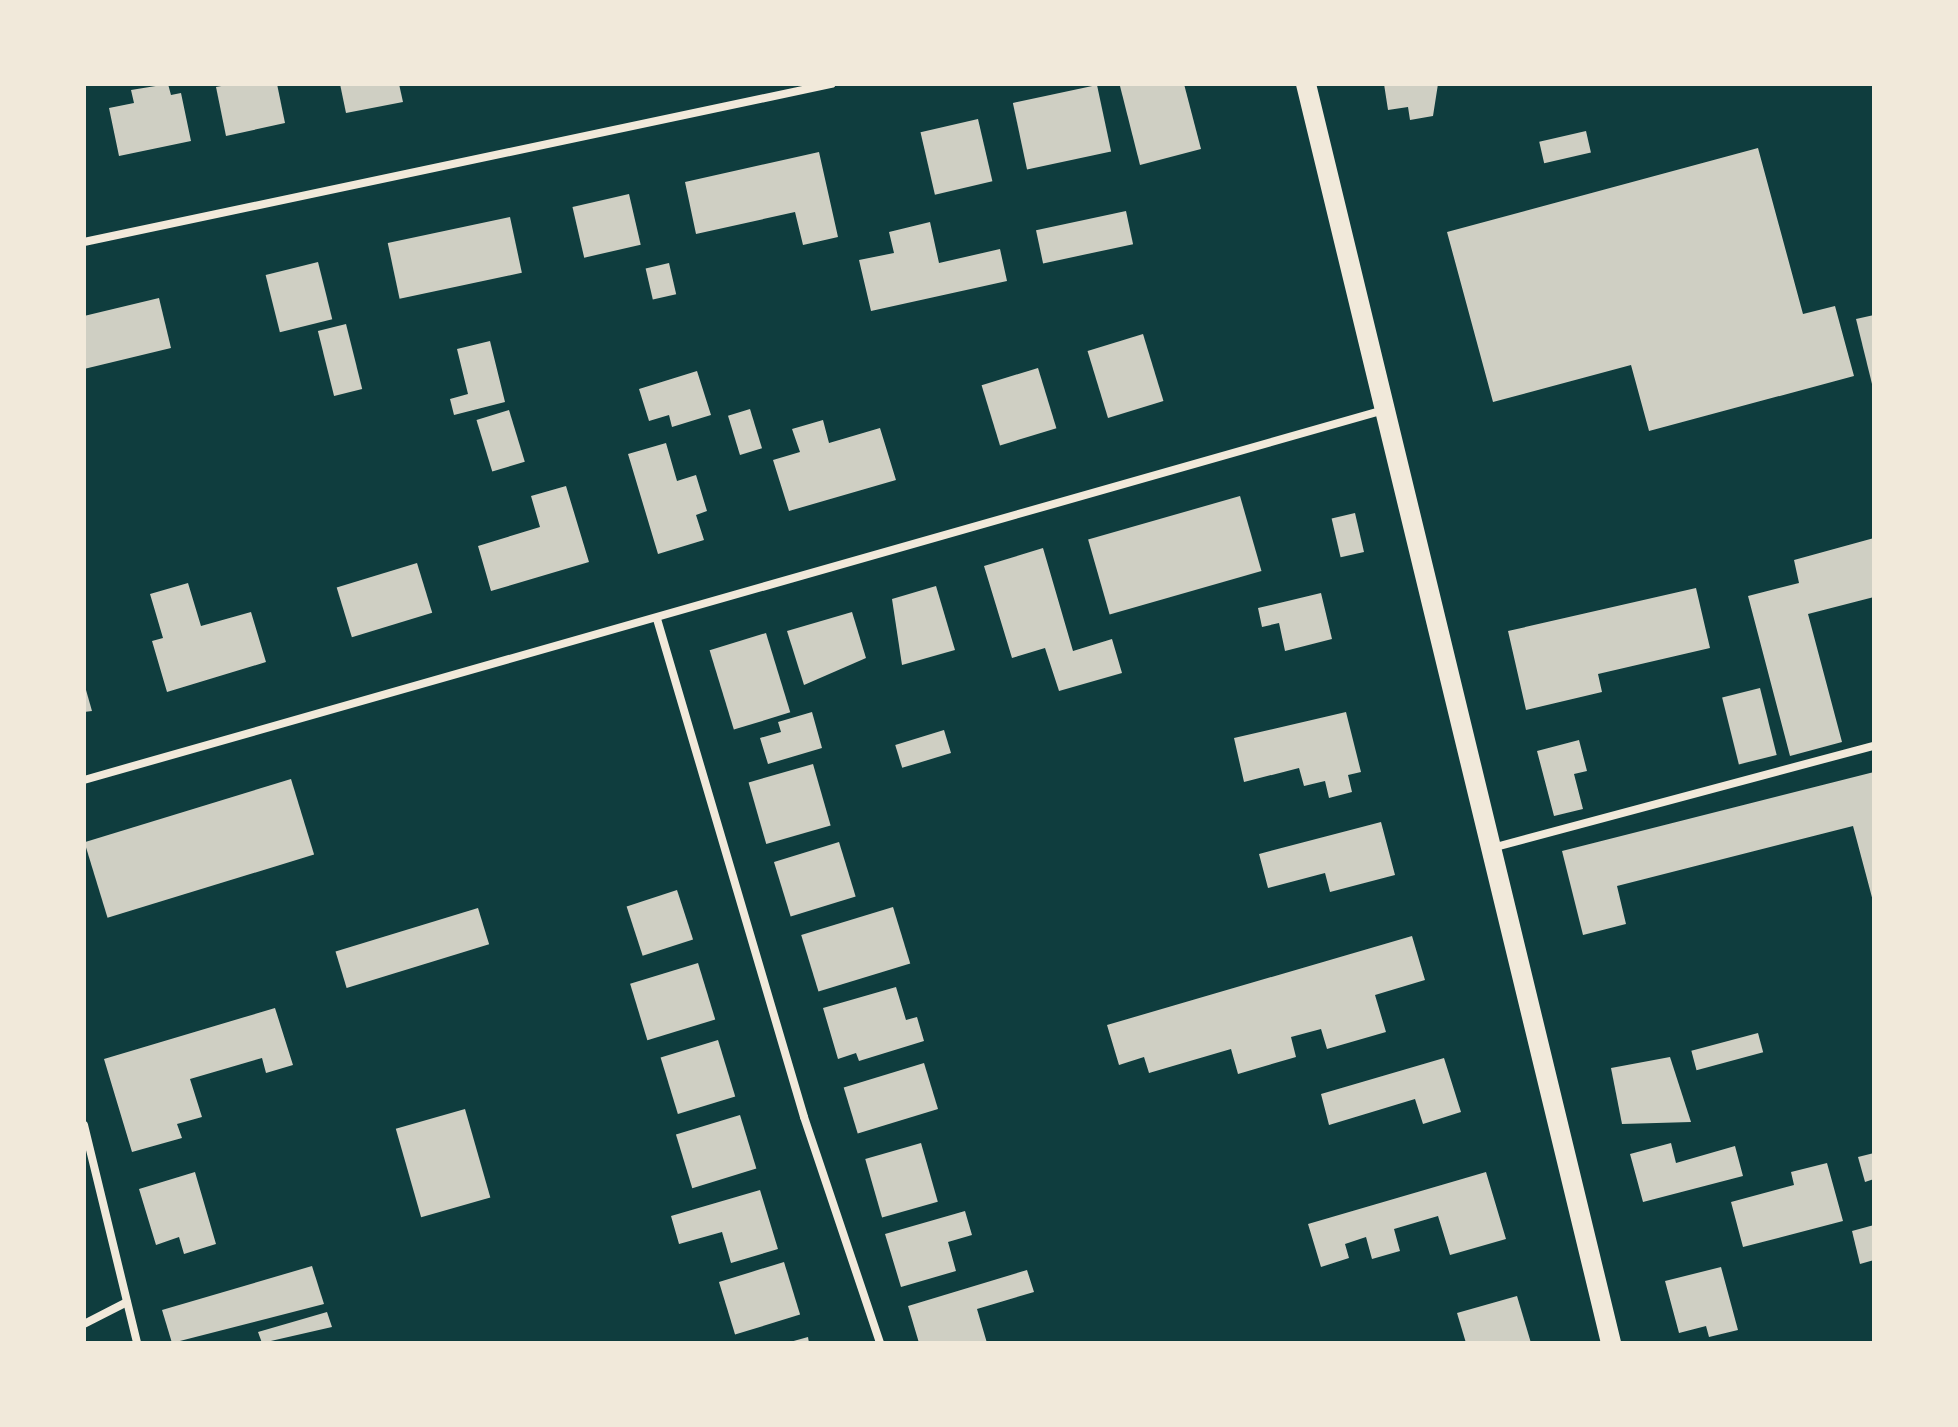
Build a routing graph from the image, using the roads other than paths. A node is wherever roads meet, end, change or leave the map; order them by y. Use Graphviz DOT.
graph roads {
  1 [pos="831,84"];
  2 [pos="1306,84"];
  3 [pos="84,242"];
  4 [pos="1388,409"];
  5 [pos="657,619"];
  6 [pos="1874,746"];
  7 [pos="84,780"];
  8 [pos="1491,849"];
  9 [pos="84,1125"];
  10 [pos="127,1302"];
  11 [pos="84,1324"];
  12 [pos="137,1343"];
  13 [pos="880,1343"];
  14 [pos="1611,1343"];
  1 -- 3 [label="street"];
  2 -- 4 [label="main road"];
  4 -- 5 [label="street"];
  4 -- 8 [label="main road"];
  5 -- 7 [label="street"];
  5 -- 13 [label="street"];
  6 -- 8 [label="street"];
  8 -- 14 [label="main road"];
  9 -- 10 [label="street"];
  10 -- 11 [label="street"];
  10 -- 12 [label="street"];
}
